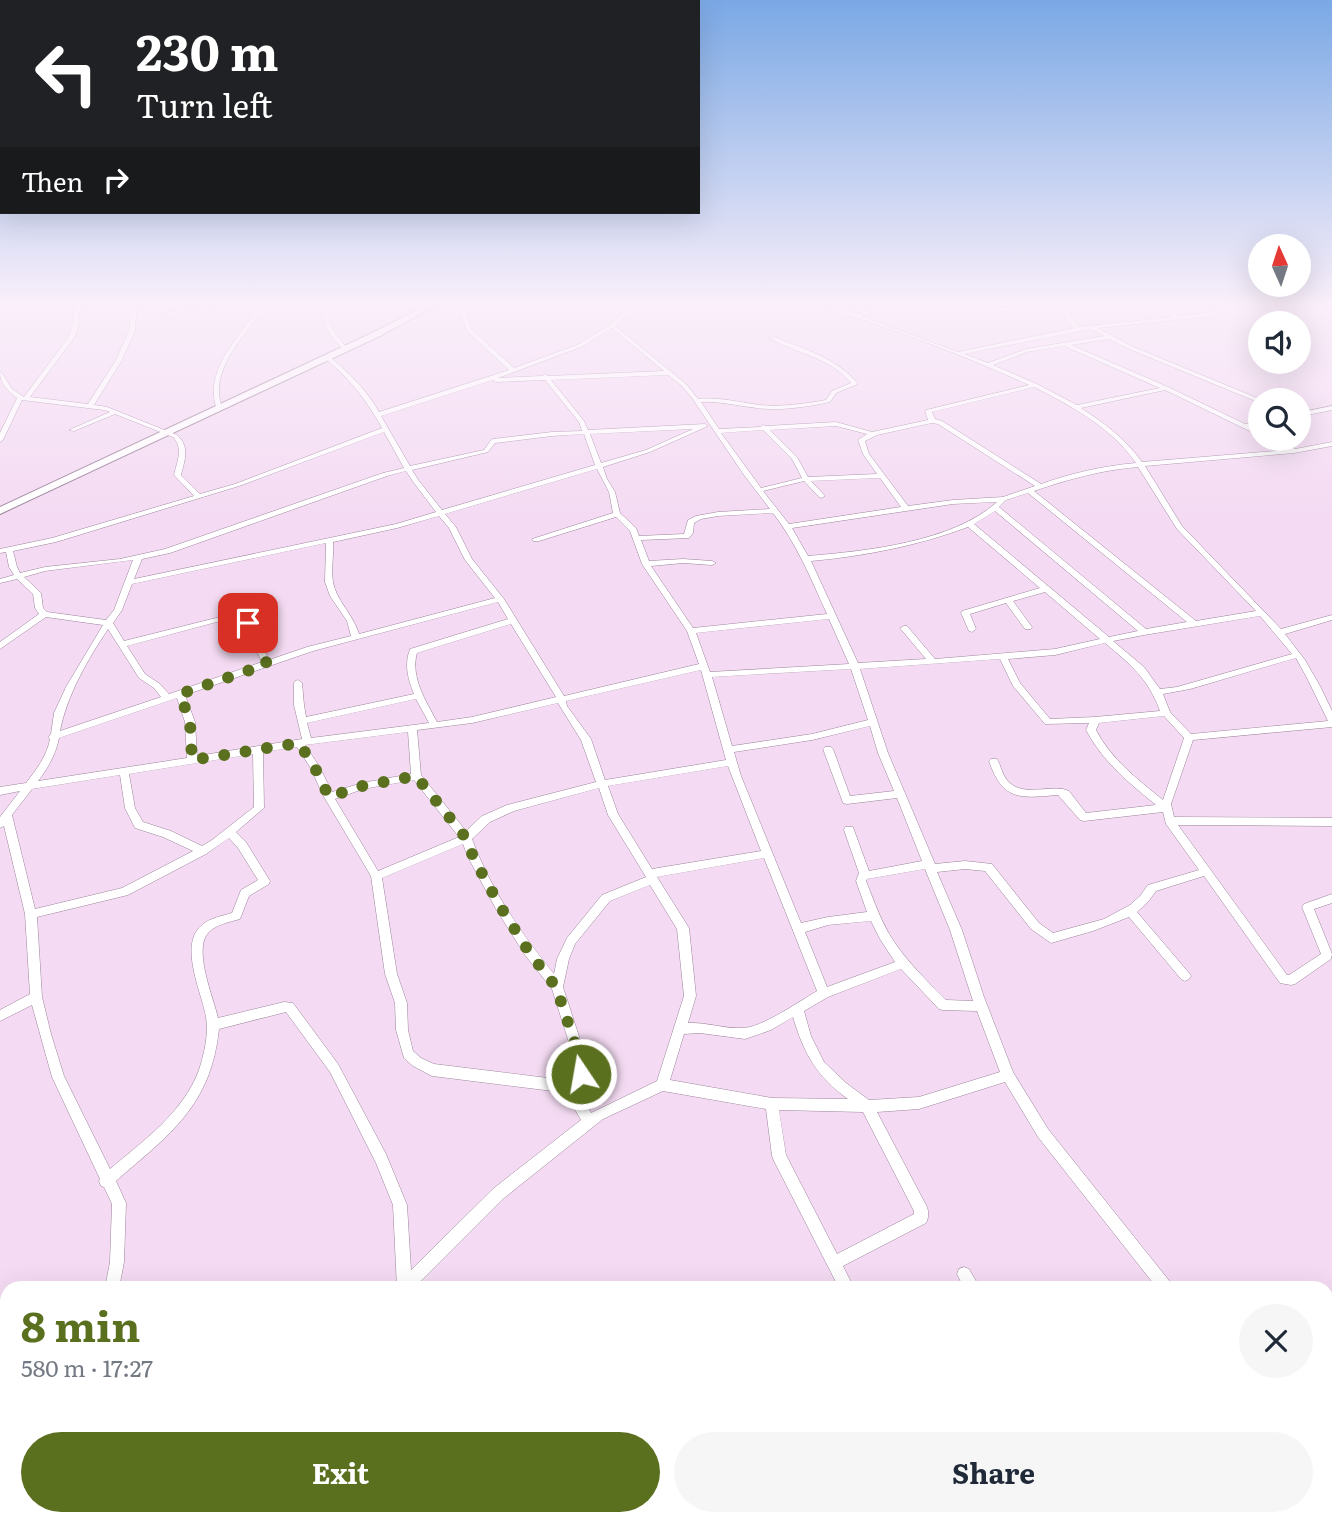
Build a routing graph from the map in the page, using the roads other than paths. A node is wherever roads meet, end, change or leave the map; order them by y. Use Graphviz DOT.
graph roads {
  1 [pos="44,372"];
  2 [pos="111,372"];
  3 [pos="220,372"];
  4 [pos="298,372"];
  5 [pos="345,372"];
  6 [pos="507,372"];
  7 [pos="842,372"];
  8 [pos="1006,372"];
  9 [pos="1129,372"];
  10 [pos="1192,372"];
  11 [pos="667,373"];
  12 [pos="0,374"];
  13 [pos="545,376"];
  14 [pos="485,381"];
  15 [pos="1035,385"];
  16 [pos="1166,388"];
  17 [pos="1248,396"];
  18 [pos="23,398"];
  19 [pos="696,401"];
  20 [pos="90,405"];
  21 [pos="1075,407"];
  22 [pos="1332,408"];
  23 [pos="219,409"];
  24 [pos="115,412"];
  25 [pos="1311,412"];
  26 [pos="377,415"];
  27 [pos="932,421"];
  28 [pos="4,424"];
  29 [pos="1246,426"];
  30 [pos="711,427"];
  31 [pos="763,427"];
  32 [pos="386,429"];
  33 [pos="72,430"];
  34 [pos="168,433"];
  35 [pos="587,433"];
  36 [pos="873,434"];
  37 [pos="0,440"];
  38 [pos="1332,444"];
  39 [pos="1311,448"];
  40 [pos="1294,451"];
  41 [pos="1139,463"];
  42 [pos="600,466"];
  43 [pos="407,467"];
  44 [pos="882,476"];
  45 [pos="806,479"];
  46 [pos="1040,486"];
  47 [pos="760,490"];
  48 [pos="1029,490"];
  49 [pos="197,495"];
  50 [pos="821,496"];
  51 [pos="1004,499"];
  52 [pos="906,509"];
  53 [pos="997,509"];
  54 [pos="0,511"];
  55 [pos="774,511"];
  56 [pos="440,513"];
  57 [pos="617,514"];
  58 [pos="970,524"];
  59 [pos="786,526"];
  60 [pos="636,538"];
  61 [pos="536,539"];
  62 [pos="330,542"];
  63 [pos="4,550"];
  64 [pos="138,558"];
  65 [pos="806,559"];
  66 [pos="712,563"];
  67 [pos="646,564"];
  68 [pos="16,577"];
  69 [pos="0,581"];
  70 [pos="130,582"];
  71 [pos="1046,589"];
  72 [pos="500,599"];
  73 [pos="1009,602"];
  74 [pos="1261,613"];
  75 [pos="44,614"];
  76 [pos="830,616"];
  77 [pos="1332,617"];
  78 [pos="512,621"];
  79 [pos="1193,623"];
  80 [pos="108,624"];
  81 [pos="1028,627"];
  82 [pos="904,628"];
  83 [pos="972,629"];
  84 [pos="691,631"];
  85 [pos="1144,632"];
  86 [pos="1278,633"];
  87 [pos="356,638"];
  88 [pos="1107,639"];
  89 [pos="123,644"];
  90 [pos="0,646"];
  91 [pos="1297,655"];
  92 [pos="1003,657"];
  93 [pos="933,662"];
  94 [pos="267,664"];
  95 [pos="855,667"];
  96 [pos="706,670"];
  97 [pos="298,683"];
  98 [pos="1158,692"];
  99 [pos="180,694"];
  100 [pos="418,696"];
  101 [pos="167,698"];
  102 [pos="561,698"];
  103 [pos="1166,713"];
  104 [pos="1095,720"];
  105 [pos="302,721"];
  106 [pos="874,722"];
  107 [pos="1332,722"];
  108 [pos="435,726"];
  109 [pos="412,729"];
  110 [pos="53,737"];
  111 [pos="1189,737"];
  112 [pos="303,743"];
  113 [pos="828,749"];
  114 [pos="258,750"];
  115 [pos="729,750"];
  116 [pos="192,760"];
  117 [pos="994,761"];
  118 [pos="732,762"];
  119 [pos="124,771"];
  120 [pos="416,776"];
  121 [pos="601,784"];
  122 [pos="30,786"];
  123 [pos="0,791"];
  124 [pos="899,794"];
  125 [pos="329,797"];
  126 [pos="1166,808"];
  127 [pos="4,820"];
  128 [pos="1170,821"];
  129 [pos="1332,822"];
  130 [pos="849,830"];
  131 [pos="230,833"];
  132 [pos="466,838"];
  133 [pos="202,851"];
  134 [pos="767,854"];
  135 [pos="930,866"];
  136 [pos="1205,872"];
  137 [pos="864,875"];
  138 [pos="376,876"];
  139 [pos="651,876"];
  140 [pos="1332,898"];
  141 [pos="1131,912"];
  142 [pos="31,914"];
  143 [pos="872,916"];
  144 [pos="797,929"];
  145 [pos="902,964"];
  146 [pos="1185,976"];
  147 [pos="556,987"];
  148 [pos="824,993"];
  149 [pos="36,997"];
  150 [pos="981,1006"];
  151 [pos="797,1009"];
  152 [pos="0,1016"];
  153 [pos="213,1025"];
  154 [pos="679,1030"];
  155 [pos="1008,1075"];
  156 [pos="662,1085"];
  157 [pos="573,1093"];
  158 [pos="772,1104"];
  159 [pos="867,1106"];
  160 [pos="589,1122"];
  161 [pos="106,1181"];
  162 [pos="834,1262"];
  163 [pos="964,1274"];
  164 [pos="113,1281"];
  165 [pos="405,1281"];
  166 [pos="411,1281"];
  167 [pos="844,1281"];
  168 [pos="968,1281"];
  169 [pos="1160,1281"];
  1 -- 18 [label="street"];
  2 -- 20 [label="street"];
  3 -- 23 [label="street"];
  4 -- 23 [label="street"];
  5 -- 26 [label="street"];
  6 -- 14 [label="street"];
  7 -- 19 [label="street"];
  8 -- 15 [label="street"];
  9 -- 16 [label="street"];
  10 -- 17 [label="street"];
  11 -- 13 [label="street"];
  11 -- 19 [label="street"];
  12 -- 18 [label="street"];
  13 -- 14 [label="street"];
  13 -- 35 [label="street"];
  14 -- 26 [label="street"];
  15 -- 21 [label="street"];
  15 -- 27 [label="street"];
  16 -- 21 [label="street"];
  16 -- 29 [label="street"];
  18 -- 20 [label="street"];
  18 -- 28 [label="street"];
  19 -- 30 [label="street"];
  20 -- 24 [label="street"];
  21 -- 41 [label="street"];
  22 -- 25 [label="street"];
  23 -- 34 [label="street"];
  24 -- 33 [label="street"];
  24 -- 34 [label="street"];
  26 -- 32 [label="street"];
  27 -- 36 [label="street"];
  27 -- 46 [label="street"];
  28 -- 37 [label="street"];
  30 -- 31 [label="street"];
  30 -- 35 [label="street"];
  30 -- 42 [label="street"];
  30 -- 47 [label="street"];
  31 -- 36 [label="street"];
  31 -- 45 [label="street"];
  32 -- 43 [label="street"];
  32 -- 49 [label="street"];
  34 -- 49 [label="street"];
  34 -- 54 [label="street"];
  35 -- 42 [label="street"];
  35 -- 43 [label="street"];
  36 -- 44 [label="street"];
  38 -- 39 [label="street"];
  40 -- 41 [label="street"];
  41 -- 46 [label="street"];
  41 -- 74 [label="street"];
  42 -- 56 [label="street"];
  42 -- 57 [label="street"];
  43 -- 56 [label="street"];
  43 -- 64 [label="street"];
  44 -- 45 [label="street"];
  44 -- 52 [label="street"];
  45 -- 47 [label="street"];
  45 -- 50 [label="street"];
  46 -- 48 [label="street"];
  47 -- 55 [label="street"];
  48 -- 51 [label="street"];
  48 -- 79 [label="street"];
  49 -- 63 [label="street"];
  51 -- 52 [label="street"];
  51 -- 53 [label="street"];
  52 -- 59 [label="street"];
  53 -- 58 [label="street"];
  53 -- 85 [label="street"];
  55 -- 59 [label="street"];
  55 -- 60 [label="street"];
  56 -- 62 [label="street"];
  56 -- 72 [label="street"];
  57 -- 60 [label="street"];
  57 -- 61 [label="street"];
  58 -- 65 [label="street"];
  58 -- 71 [label="street"];
  59 -- 65 [label="street"];
  60 -- 67 [label="street"];
  62 -- 70 [label="street"];
  62 -- 87 [label="street"];
  63 -- 68 [label="street"];
  64 -- 68 [label="street"];
  64 -- 70 [label="street"];
  65 -- 76 [label="street"];
  66 -- 67 [label="street"];
  67 -- 84 [label="street"];
  68 -- 69 [label="street"];
  68 -- 75 [label="street"];
  70 -- 80 [label="street"];
  71 -- 73 [label="street"];
  71 -- 88 [label="street"];
  72 -- 78 [label="street"];
  72 -- 87 [label="street"];
  73 -- 81 [label="street"];
  73 -- 83 [label="street"];
  74 -- 79 [label="street"];
  74 -- 86 [label="street"];
  75 -- 80 [label="street"];
  75 -- 90 [label="street"];
  76 -- 84 [label="street"];
  76 -- 95 [label="street"];
  77 -- 86 [label="street"];
  78 -- 100 [label="street"];
  78 -- 102 [label="street"];
  79 -- 85 [label="street"];
  80 -- 89 [label="street"];
  80 -- 110 [label="street"];
  82 -- 93 [label="street"];
  84 -- 96 [label="street"];
  85 -- 88 [label="street"];
  86 -- 91 [label="street"];
  87 -- 94 [label="street"];
  88 -- 92 [label="street"];
  88 -- 98 [label="street"];
  89 -- 94 [label="street"];
  89 -- 101 [label="street"];
  91 -- 98 [label="street"];
  91 -- 107 [label="street"];
  92 -- 93 [label="street"];
  92 -- 104 [label="street"];
  93 -- 95 [label="street"];
  94 -- 99 [label="street"];
  95 -- 96 [label="street"];
  95 -- 106 [label="street"];
  96 -- 102 [label="street"];
  96 -- 115 [label="street"];
  97 -- 105 [label="street"];
  98 -- 103 [label="street"];
  99 -- 101 [label="street"];
  99 -- 116 [label="street"];
  100 -- 105 [label="street"];
  100 -- 108 [label="street"];
  101 -- 110 [label="street"];
  102 -- 108 [label="street"];
  102 -- 121 [label="street"];
  103 -- 104 [label="street"];
  103 -- 111 [label="street"];
  104 -- 126 [label="street"];
  105 -- 112 [label="street"];
  106 -- 115 [label="street"];
  106 -- 124 [label="street"];
  107 -- 111 [label="street"];
  108 -- 109 [label="street"];
  109 -- 112 [label="street"];
  109 -- 120 [label="street"];
  110 -- 122 [label="street"];
  111 -- 126 [label="street"];
  112 -- 114 [label="street"];
  112 -- 125 [label="street"];
  113 -- 124 [label="street"];
  114 -- 116 [label="street"];
  114 -- 131 [label="street"];
  115 -- 118 [label="street"];
  116 -- 119 [label="street"];
  117 -- 126 [label="street"];
  118 -- 121 [label="street"];
  118 -- 134 [label="street"];
  119 -- 122 [label="street"];
  119 -- 133 [label="street"];
  120 -- 125 [label="street"];
  120 -- 132 [label="street"];
  121 -- 132 [label="street"];
  121 -- 139 [label="street"];
  122 -- 123 [label="street"];
  122 -- 127 [label="street"];
  124 -- 135 [label="street"];
  125 -- 138 [label="street"];
  126 -- 128 [label="street"];
  127 -- 142 [label="street"];
  128 -- 129 [label="street"];
  128 -- 136 [label="street"];
  130 -- 137 [label="street"];
  131 -- 133 [label="street"];
  131 -- 153 [label="street"];
  132 -- 138 [label="street"];
  132 -- 147 [label="street"];
  133 -- 142 [label="street"];
  134 -- 139 [label="street"];
  134 -- 144 [label="street"];
  135 -- 137 [label="street"];
  135 -- 141 [label="street"];
  135 -- 150 [label="street"];
  136 -- 140 [label="street"];
  136 -- 141 [label="street"];
  137 -- 143 [label="street"];
  138 -- 157 [label="street"];
  139 -- 147 [label="street"];
  139 -- 154 [label="street"];
  141 -- 146 [label="street"];
  142 -- 149 [label="street"];
  143 -- 144 [label="street"];
  143 -- 145 [label="street"];
  144 -- 148 [label="street"];
  145 -- 148 [label="street"];
  145 -- 150 [label="street"];
  147 -- 157 [label="street"];
  148 -- 151 [label="street"];
  149 -- 152 [label="street"];
  149 -- 161 [label="street"];
  150 -- 155 [label="street"];
  151 -- 154 [label="street"];
  151 -- 159 [label="street"];
  153 -- 161 [label="street"];
  153 -- 165 [label="street"];
  154 -- 156 [label="street"];
  155 -- 159 [label="street"];
  155 -- 169 [label="street"];
  156 -- 158 [label="street"];
  156 -- 160 [label="street"];
  157 -- 160 [label="street"];
  158 -- 159 [label="street"];
  158 -- 162 [label="street"];
  159 -- 162 [label="street"];
  160 -- 166 [label="street"];
  161 -- 164 [label="street"];
  162 -- 167 [label="street"];
  163 -- 168 [label="street"];
}
